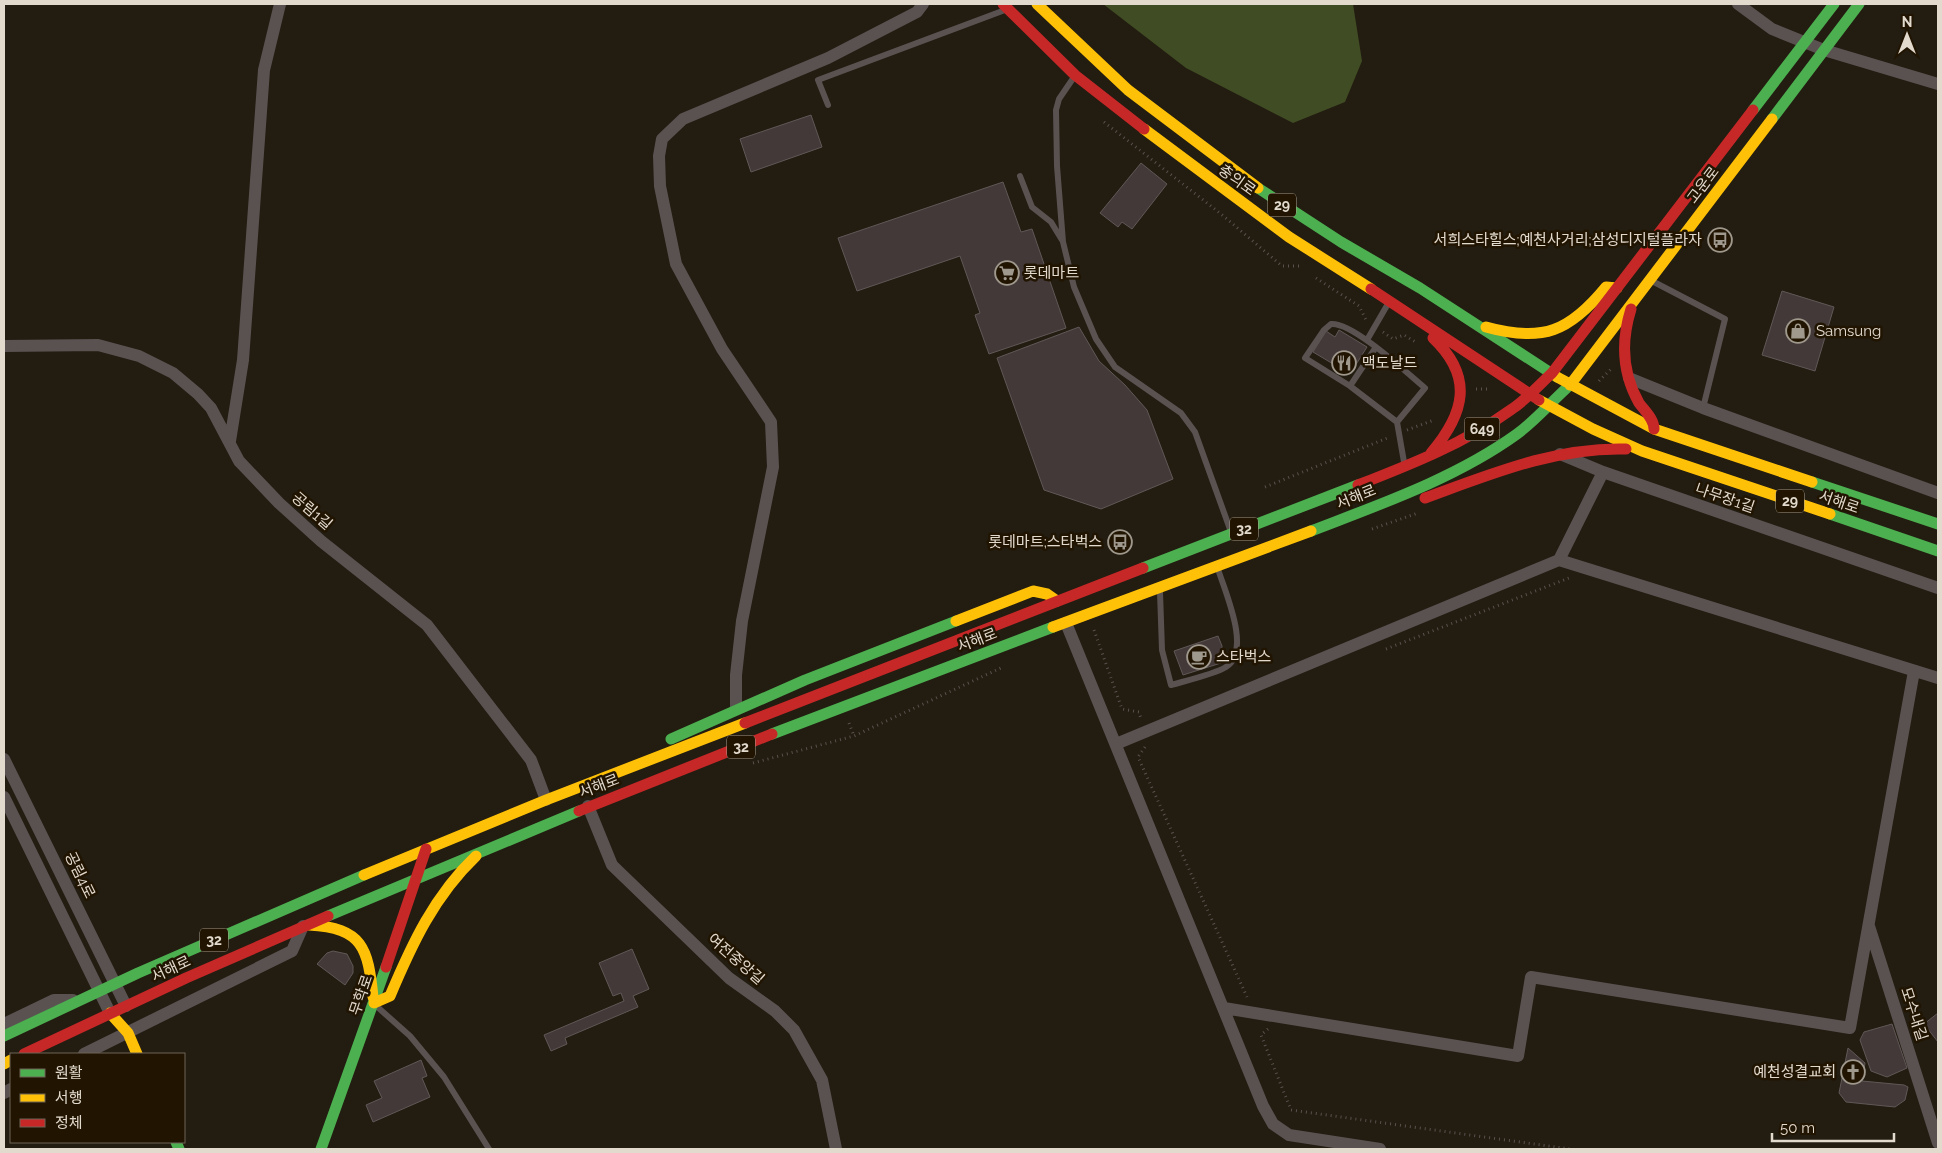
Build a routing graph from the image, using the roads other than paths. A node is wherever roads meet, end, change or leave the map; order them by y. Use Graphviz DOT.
graph roads {
  1 [pos="280,4"];
  2 [pos="923,4"];
  3 [pos="1037,4"];
  4 [pos="1738,4"];
  5 [pos="1834,4"];
  6 [pos="1859,4"];
  7 [pos="1006,6"];
  8 [pos="1804,42"];
  9 [pos="1824,50"];
  10 [pos="1075,75"];
  11 [pos="1938,84"];
  12 [pos="828,105"];
  13 [pos="1020,176"];
  14 [pos="1063,242"];
  15 [pos="1650,280"];
  16 [pos="1420,288"];
  17 [pos="1617,288"];
  18 [pos="1634,300"];
  19 [pos="1389,302"];
  20 [pos="1407,314"];
  21 [pos="1467,320"];
  22 [pos="1368,340"];
  23 [pos="4,346"];
  24 [pos="1376,347"];
  25 [pos="1552,373"];
  26 [pos="1629,378"];
  27 [pos="1570,385"];
  28 [pos="1350,386"];
  29 [pos="1529,394"];
  30 [pos="1548,404"];
  31 [pos="1703,408"];
  32 [pos="1397,422"];
  33 [pos="1654,429"];
  34 [pos="230,441"];
  35 [pos="1642,451"];
  36 [pos="1560,454"];
  37 [pos="1429,455"];
  38 [pos="1404,465"];
  39 [pos="1602,472"];
  40 [pos="1436,480"];
  41 [pos="1938,493"];
  42 [pos="1353,515"];
  43 [pos="1938,524"];
  44 [pos="1232,534"];
  45 [pos="1938,551"];
  46 [pos="1559,560"];
  47 [pos="1217,566"];
  48 [pos="1160,588"];
  49 [pos="1938,588"];
  50 [pos="1057,601"];
  51 [pos="1066,623"];
  52 [pos="1914,671"];
  53 [pos="1938,678"];
  54 [pos="736,708"];
  55 [pos="1116,744"];
  56 [pos="4,759"];
  57 [pos="4,796"];
  58 [pos="546,800"];
  59 [pos="588,806"];
  60 [pos="426,849"];
  61 [pos="485,849"];
  62 [pos="418,877"];
  63 [pos="304,924"];
  64 [pos="1868,924"];
  65 [pos="115,983"];
  66 [pos="99,990"];
  67 [pos="76,1000"];
  68 [pos="374,1003"];
  69 [pos="126,1006"];
  70 [pos="1224,1008"];
  71 [pos="110,1013"];
  72 [pos="4,1024"];
  73 [pos="128,1033"];
  74 [pos="4,1036"];
  75 [pos="26,1053"];
  76 [pos="86,1053"];
  77 [pos="137,1053"];
  78 [pos="1938,1143"];
  79 [pos="1363,1148"];
  80 [pos="320,1149"];
  81 [pos="489,1149"];
  82 [pos="836,1149"];
  83 [pos="1380,1149"];
  1 -- 34 [label="street"];
  2 -- 54 [label="street"];
  3 -- 16 [label="main road, 충의로 / 29"];
  4 -- 8 [label="street"];
  5 -- 8 [label="main road, 고운로"];
  6 -- 9 [label="main road, 고운로"];
  7 -- 10 [label="main road, 충의로 / 29"];
  7 -- 12 [label="lane"];
  8 -- 9 [label="street"];
  8 -- 17 [label="main road, 고운로"];
  9 -- 11 [label="street"];
  9 -- 15 [label="main road, 고운로"];
  10 -- 14 [label="lane"];
  10 -- 19 [label="main road, 충의로 / 29"];
  13 -- 14 [label="lane"];
  14 -- 44 [label="lane"];
  15 -- 18 [label="main road, 고운로"];
  15 -- 31 [label="lane"];
  16 -- 20 [label="main road"];
  16 -- 21 [label="main road, 충의로 / 29"];
  17 -- 18 [label="main road"];
  17 -- 21 [label="main road"];
  17 -- 25 [label="main road, 고운로"];
  18 -- 26 [label="main road"];
  18 -- 27 [label="main road, 고운로"];
  19 -- 20 [label="main road, 충의로 / 29"];
  19 -- 22 [label="lane"];
  20 -- 29 [label="main road, 충의로 / 29"];
  20 -- 37 [label="main road"];
  21 -- 25 [label="main road, 충의로 / 29"];
  22 -- 24 [label="lane"];
  22 -- 28 [label="lane"];
  23 -- 34 [label="street, 공림1길"];
  24 -- 28 [label="lane"];
  24 -- 32 [label="lane"];
  25 -- 27 [label="main road, 충의로 / 29"];
  25 -- 29 [label="main road, 고운로"];
  26 -- 31 [label="street"];
  26 -- 33 [label="main road"];
  27 -- 30 [label="main road, 32"];
  27 -- 33 [label="main road, 서해로 / 29"];
  28 -- 32 [label="lane"];
  29 -- 30 [label="main road, 충의로 / 29"];
  29 -- 37 [label="main road, 서해로 / 649"];
  30 -- 35 [label="main road, 서해로 / 29"];
  30 -- 40 [label="main road, 서해로 / 32"];
  31 -- 41 [label="street"];
  32 -- 38 [label="lane"];
  33 -- 35 [label="main road"];
  33 -- 43 [label="main road, 서해로 / 29"];
  34 -- 58 [label="street, 공림1길"];
  35 -- 36 [label="main road"];
  35 -- 45 [label="main road, 서해로 / 29"];
  36 -- 39 [label="street, 나무장1길"];
  36 -- 42 [label="main road"];
  37 -- 38 [label="main road, 서해로 / 32"];
  37 -- 40 [label="main road"];
  38 -- 44 [label="main road, 서해로 / 32"];
  39 -- 46 [label="street"];
  39 -- 49 [label="street, 나무장1길"];
  40 -- 42 [label="main road, 서해로 / 32"];
  42 -- 47 [label="main road, 서해로 / 32"];
  44 -- 50 [label="main road, 서해로 / 32"];
  46 -- 52 [label="street"];
  46 -- 55 [label="street"];
  47 -- 48 [label="main road, 서해로 / 32"];
  47 -- 48 [label="lane"];
  48 -- 51 [label="main road, 서해로 / 32"];
  50 -- 54 [label="main road"];
  50 -- 58 [label="main road, 서해로 / 32"];
  51 -- 55 [label="street"];
  51 -- 59 [label="main road, 서해로 / 32"];
  52 -- 53 [label="street"];
  52 -- 64 [label="street"];
  54 -- 58 [label="main road"];
  55 -- 70 [label="street"];
  56 -- 65 [label="street, 공림4로"];
  57 -- 66 [label="street"];
  58 -- 60 [label="main road, 서해로 / 32"];
  59 -- 61 [label="main road, 서해로 / 32"];
  59 -- 82 [label="street, 여전중앙길"];
  60 -- 62 [label="main road, 무학로"];
  60 -- 65 [label="main road, 서해로 / 32"];
  61 -- 62 [label="main road, 서해로 / 32"];
  61 -- 68 [label="main road"];
  62 -- 63 [label="main road, 서해로 / 32"];
  62 -- 68 [label="main road, 무학로"];
  63 -- 68 [label="main road"];
  63 -- 69 [label="main road, 서해로 / 32"];
  63 -- 73 [label="street"];
  64 -- 70 [label="street"];
  64 -- 78 [label="street, 모수내길"];
  65 -- 66 [label="main road, 서해로 / 32"];
  65 -- 69 [label="street, 공림4로"];
  66 -- 67 [label="main road, 서해로 / 32"];
  66 -- 71 [label="street"];
  67 -- 72 [label="street"];
  67 -- 74 [label="main road, 서해로 / 32"];
  68 -- 80 [label="main road, 무학로"];
  68 -- 81 [label="lane"];
  69 -- 71 [label="main road, 서해로 / 32"];
  69 -- 73 [label="main road"];
  70 -- 79 [label="street"];
  71 -- 73 [label="main road"];
  71 -- 75 [label="main road, 서해로 / 32"];
  73 -- 76 [label="street"];
  73 -- 77 [label="main road"];
  79 -- 83 [label="street"];
}
